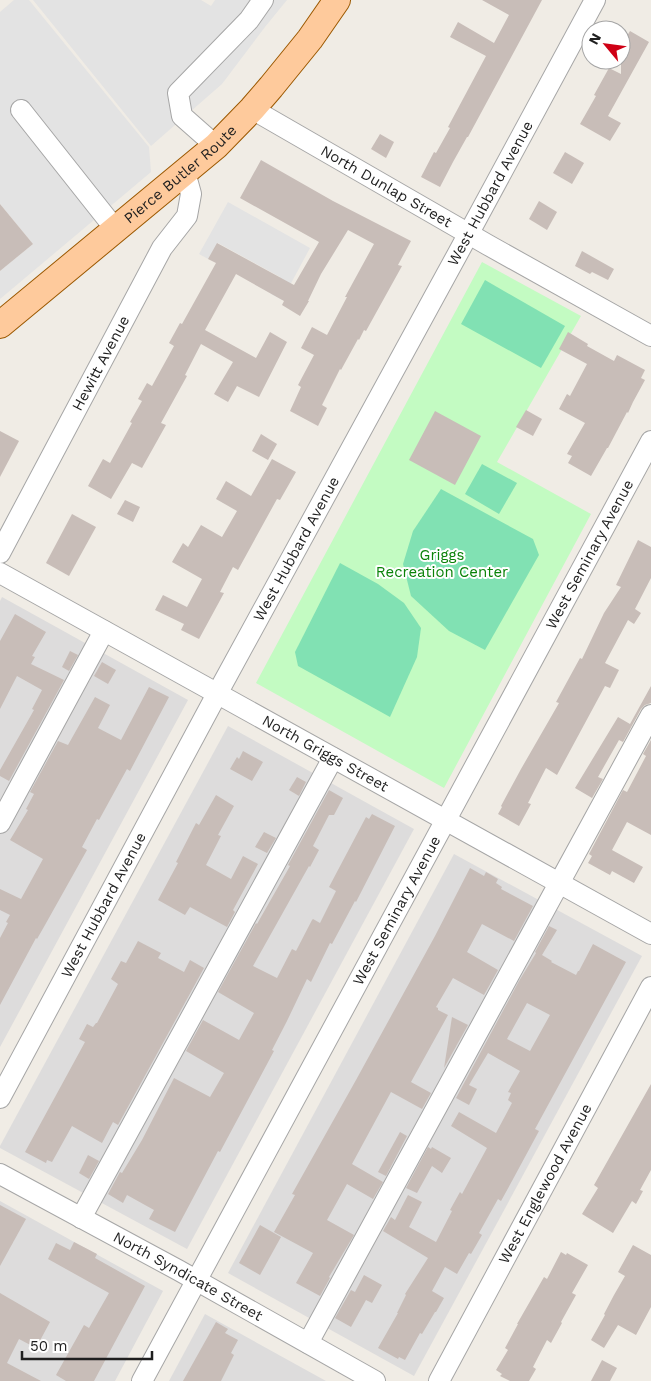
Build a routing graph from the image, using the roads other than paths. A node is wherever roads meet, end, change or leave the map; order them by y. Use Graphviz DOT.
graph roads {
  1 [pos="263,0"];
  2 [pos="337,0"];
  3 [pos="595,0"];
  4 [pos="252,109"];
  5 [pos="21,110"];
  6 [pos="216,146"];
  7 [pos="185,172"];
  8 [pos="116,230"];
  9 [pos="469,234"];
  10 [pos="0,325"];
  11 [pos="651,336"];
  12 [pos="651,441"];
  13 [pos="0,553"];
  14 [pos="0,573"];
  15 [pos="104,631"];
  16 [pos="217,694"];
  17 [pos="651,715"];
  18 [pos="333,758"];
  19 [pos="446,820"];
  20 [pos="0,823"];
  21 [pos="560,883"];
  22 [pos="651,934"];
  23 [pos="651,988"];
  24 [pos="0,1098"];
  25 [pos="0,1174"];
  26 [pos="81,1218"];
  27 [pos="197,1281"];
  28 [pos="308,1343"];
  29 [pos="142,1381"];
  30 [pos="375,1381"];
  31 [pos="439,1381"];
  1 -- 6 [label="street"];
  2 -- 4 [label="main road, Pierce Butler Route"];
  3 -- 9 [label="street, West Hubbard Avenue"];
  4 -- 6 [label="main road, Pierce Butler Route"];
  4 -- 9 [label="street, North Dunlap Street"];
  5 -- 8 [label="street"];
  6 -- 7 [label="main road, Pierce Butler Route"];
  7 -- 8 [label="main road, Pierce Butler Route"];
  7 -- 13 [label="street, Hewitt Avenue"];
  8 -- 10 [label="main road, Pierce Butler Route"];
  9 -- 11 [label="street, North Dunlap Street"];
  9 -- 16 [label="street, West Hubbard Avenue"];
  12 -- 19 [label="street, West Seminary Avenue"];
  14 -- 15 [label="street, North Griggs Street"];
  15 -- 16 [label="street, North Griggs Street"];
  15 -- 20 [label="street"];
  16 -- 18 [label="street, North Griggs Street"];
  16 -- 24 [label="street, West Hubbard Avenue"];
  17 -- 21 [label="street"];
  18 -- 19 [label="street, North Griggs Street"];
  18 -- 26 [label="street"];
  19 -- 21 [label="street, North Griggs Street"];
  19 -- 27 [label="street, West Seminary Avenue"];
  21 -- 22 [label="street, North Griggs Street"];
  21 -- 28 [label="street"];
  23 -- 31 [label="street, West Englewood Avenue"];
  25 -- 26 [label="street, North Syndicate Street"];
  26 -- 27 [label="street, North Syndicate Street"];
  27 -- 28 [label="street, North Syndicate Street"];
  27 -- 29 [label="street, West Seminary Avenue"];
  28 -- 30 [label="street, North Syndicate Street"];
}
